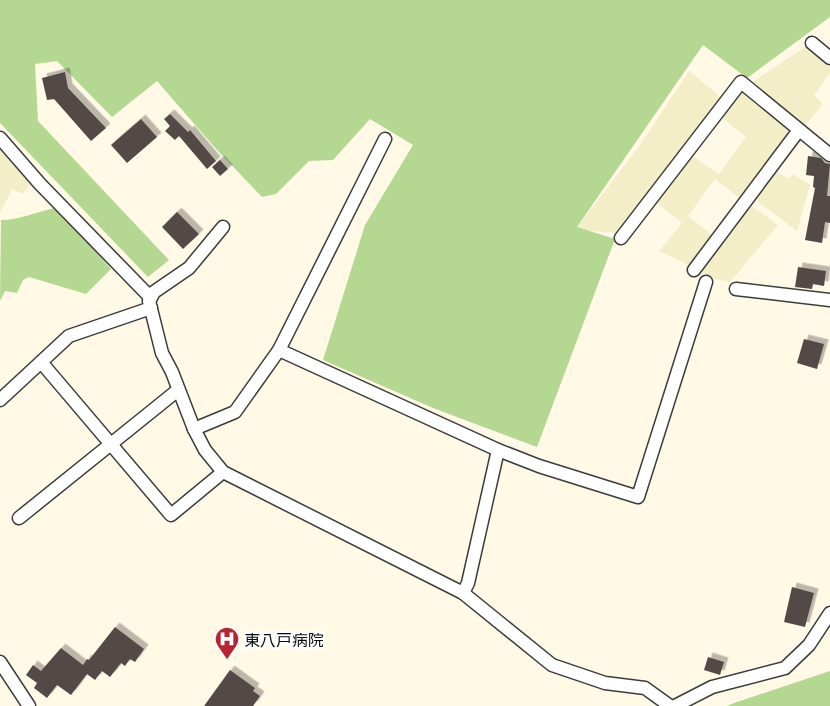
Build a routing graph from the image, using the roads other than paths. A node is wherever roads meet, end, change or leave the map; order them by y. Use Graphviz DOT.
graph roads {
  1 [pos="812,43"];
  2 [pos="830,58"];
  3 [pos="799,130"];
  4 [pos="0,138"];
  5 [pos="385,139"];
  6 [pos="830,155"];
  7 [pos="223,227"];
  8 [pos="621,238"];
  9 [pos="694,270"];
  10 [pos="706,282"];
  11 [pos="736,290"];
  12 [pos="830,300"];
  13 [pos="151,303"];
  14 [pos="279,350"];
  15 [pos="41,362"];
  16 [pos="178,390"];
  17 [pos="0,400"];
  18 [pos="194,429"];
  19 [pos="110,444"];
  20 [pos="498,450"];
  21 [pos="223,472"];
  22 [pos="19,518"];
  23 [pos="463,593"];
  24 [pos="830,613"];
  25 [pos="0,662"];
  26 [pos="29,706"];
  27 [pos="670,706"];
  28 [pos="675,706"];
  1 -- 2 [label="street"];
  3 -- 6 [label="street"];
  3 -- 8 [label="street"];
  3 -- 9 [label="street"];
  4 -- 13 [label="street"];
  5 -- 14 [label="street"];
  7 -- 13 [label="street"];
  10 -- 20 [label="street"];
  11 -- 12 [label="street"];
  13 -- 15 [label="street"];
  13 -- 16 [label="street"];
  14 -- 18 [label="street"];
  14 -- 20 [label="street"];
  15 -- 17 [label="street"];
  15 -- 19 [label="street"];
  16 -- 18 [label="street"];
  16 -- 19 [label="street"];
  18 -- 21 [label="street"];
  19 -- 21 [label="street"];
  19 -- 22 [label="street"];
  20 -- 23 [label="street"];
  21 -- 23 [label="street"];
  23 -- 27 [label="street"];
  24 -- 28 [label="street"];
  25 -- 26 [label="street"];
}
